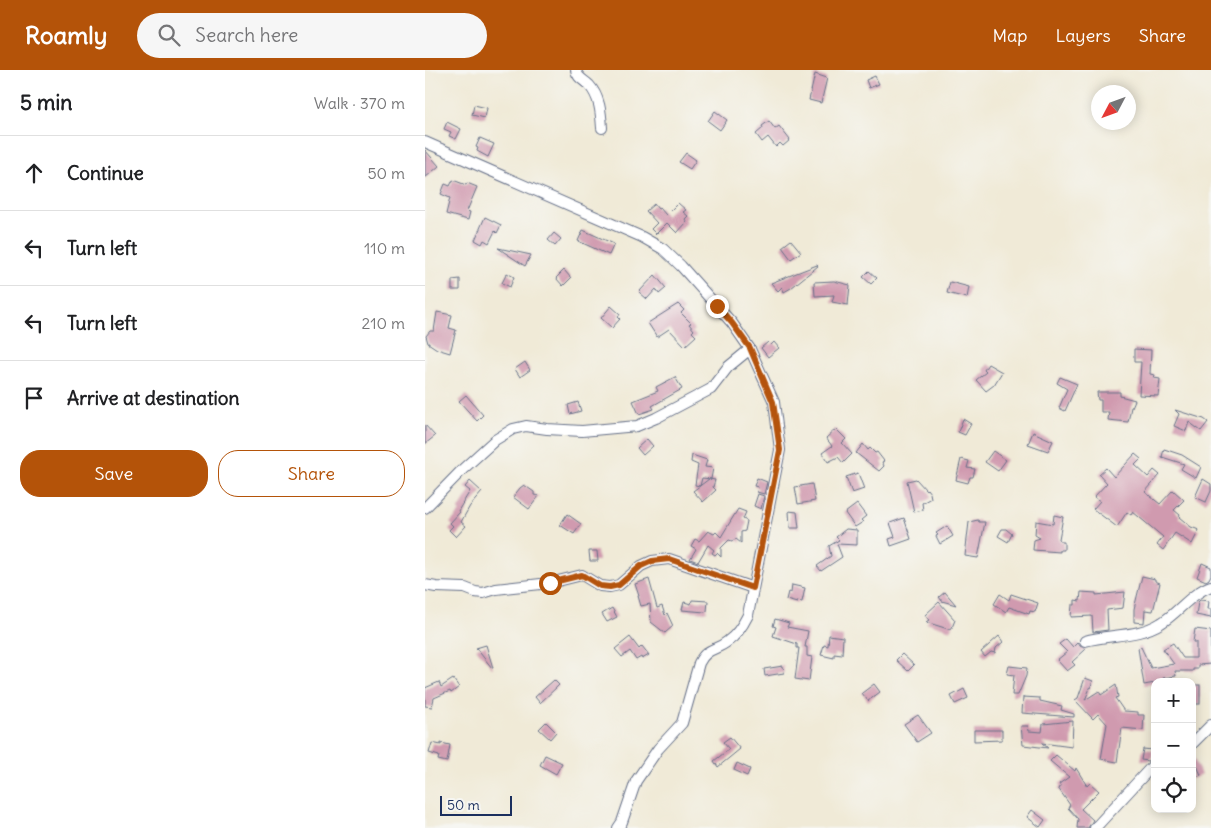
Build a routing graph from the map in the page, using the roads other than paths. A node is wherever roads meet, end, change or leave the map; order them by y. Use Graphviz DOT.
graph roads {
  1 [pos="576,70"];
  2 [pos="602,128"];
  3 [pos="425,142"];
  4 [pos="750,348"];
  5 [pos="425,508"];
  6 [pos="425,585"];
  7 [pos="1211,586"];
  8 [pos="753,588"];
  9 [pos="1085,641"];
  10 [pos="1211,725"];
  11 [pos="1196,740"];
  12 [pos="1151,767"];
  13 [pos="618,828"];
  14 [pos="1095,828"];
  1 -- 2 [label="street"];
  3 -- 4 [label="street"];
  4 -- 5 [label="street"];
  4 -- 8 [label="street"];
  6 -- 8 [label="street"];
  7 -- 9 [label="street"];
  8 -- 13 [label="street"];
  10 -- 11 [label="street"];
  12 -- 14 [label="street"];
}
